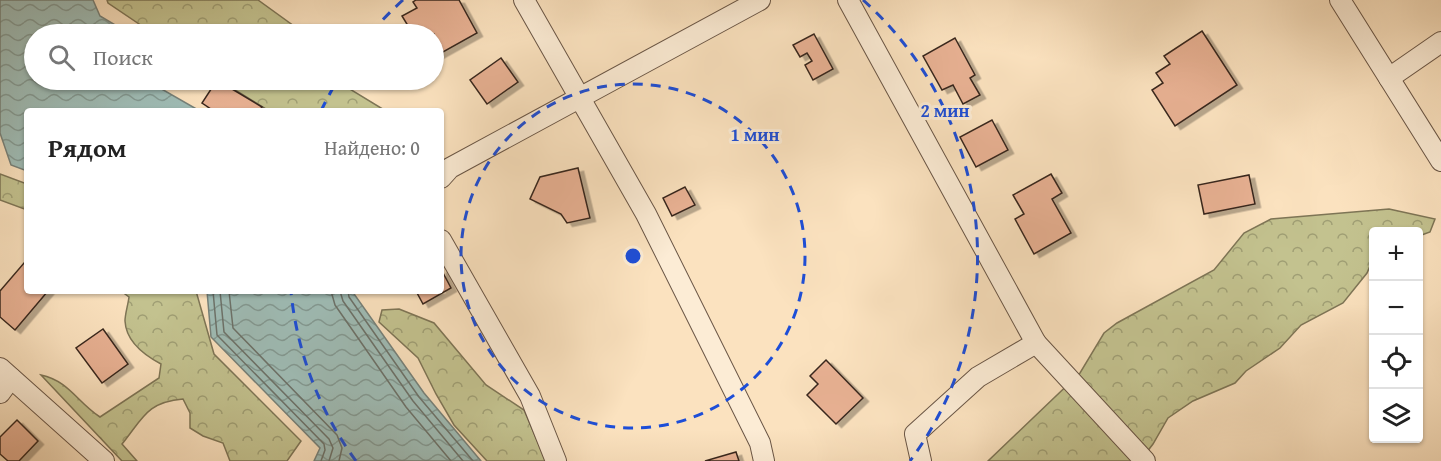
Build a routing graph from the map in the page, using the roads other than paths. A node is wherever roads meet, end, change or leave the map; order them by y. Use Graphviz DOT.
graph roads {
  1 [pos="524,0"];
  2 [pos="760,0"];
  3 [pos="848,0"];
  4 [pos="1340,0"];
  5 [pos="1441,42"];
  6 [pos="1389,78"];
  7 [pos="580,98"];
  8 [pos="1441,161"];
  9 [pos="444,175"];
  10 [pos="444,245"];
  11 [pos="1036,343"];
  12 [pos="4,379"];
  13 [pos="104,461"];
  14 [pos="556,461"];
  15 [pos="764,461"];
  16 [pos="921,461"];
  17 [pos="1145,461"];
  1 -- 7 [label="street"];
  2 -- 7 [label="street"];
  3 -- 11 [label="street"];
  4 -- 6 [label="street"];
  5 -- 6 [label="street"];
  6 -- 8 [label="street"];
  7 -- 9 [label="street"];
  7 -- 15 [label="street"];
  10 -- 14 [label="street"];
  11 -- 16 [label="street"];
  11 -- 17 [label="street"];
  12 -- 13 [label="street"];
}
